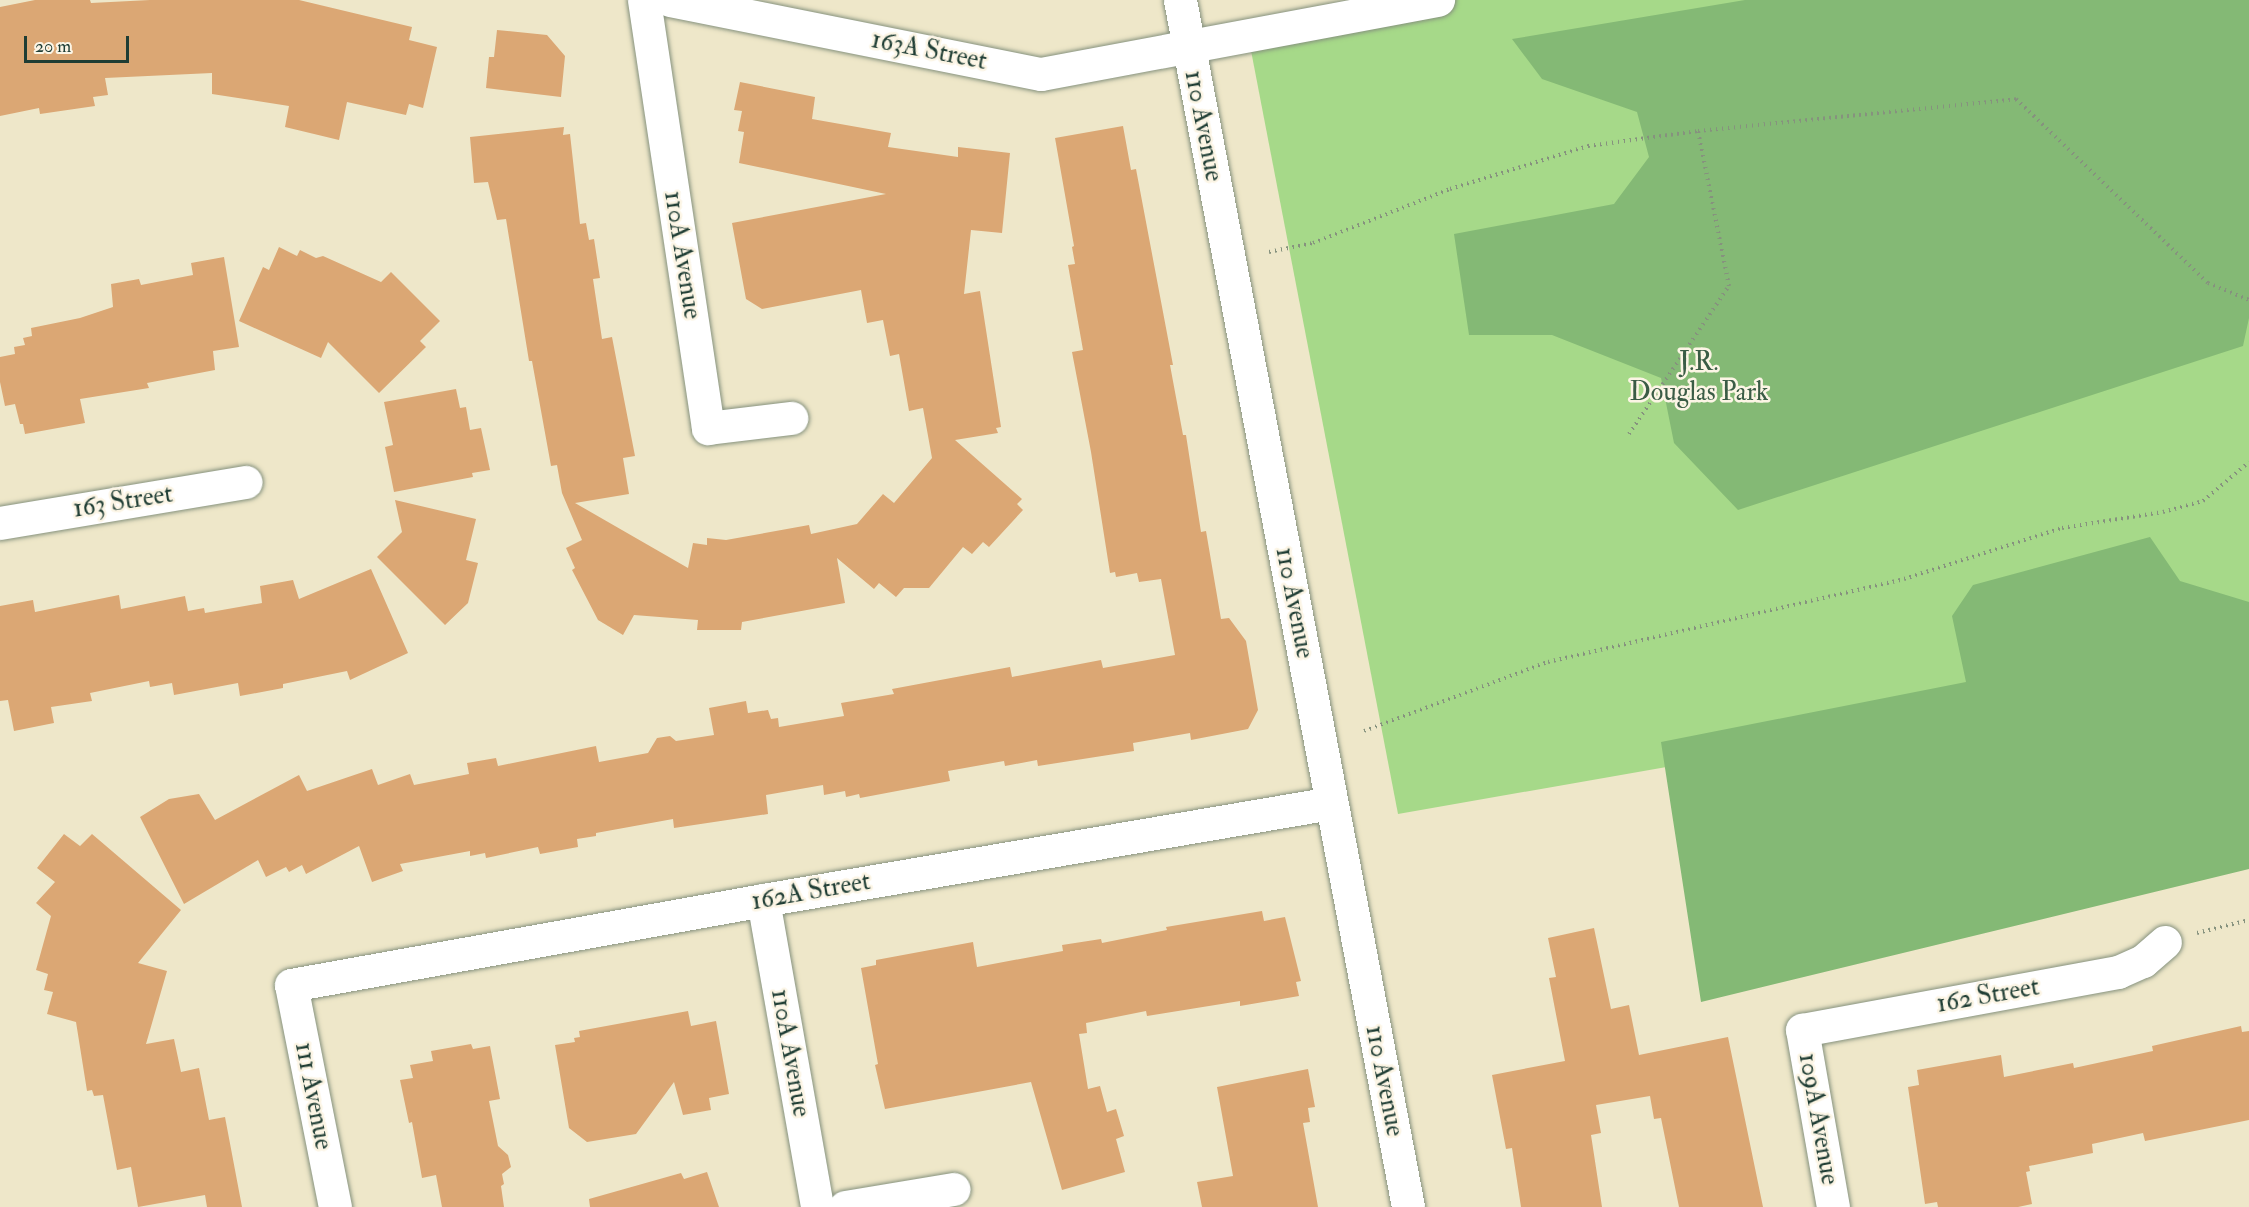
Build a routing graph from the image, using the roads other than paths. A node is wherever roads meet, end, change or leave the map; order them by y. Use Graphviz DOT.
graph roads {
  1 [pos="644,0"];
  2 [pos="670,0"];
  3 [pos="1180,0"];
  4 [pos="1438,0"];
  5 [pos="1189,48"];
  6 [pos="790,418"];
  7 [pos="246,482"];
  8 [pos="0,523"];
  9 [pos="1331,803"];
  10 [pos="763,900"];
  11 [pos="2165,942"];
  12 [pos="291,984"];
  13 [pos="1802,1030"];
  14 [pos="954,1189"];
  15 [pos="335,1207"];
  16 [pos="817,1207"];
  17 [pos="844,1207"];
  18 [pos="1408,1207"];
  19 [pos="1833,1207"];
  1 -- 6 [label="street, 110A Avenue"];
  2 -- 5 [label="street, 163A Street"];
  3 -- 5 [label="street, 110 Avenue"];
  4 -- 5 [label="street"];
  5 -- 9 [label="street, 110 Avenue"];
  7 -- 8 [label="street, 163 Street"];
  9 -- 10 [label="street, 162A Street"];
  9 -- 18 [label="street, 110 Avenue"];
  10 -- 12 [label="street, 162A Street"];
  10 -- 16 [label="street, 110A Avenue"];
  11 -- 13 [label="street, 162 Street"];
  12 -- 15 [label="street, 111 Avenue"];
  13 -- 19 [label="street, 109A Avenue"];
  14 -- 17 [label="street"];
}
